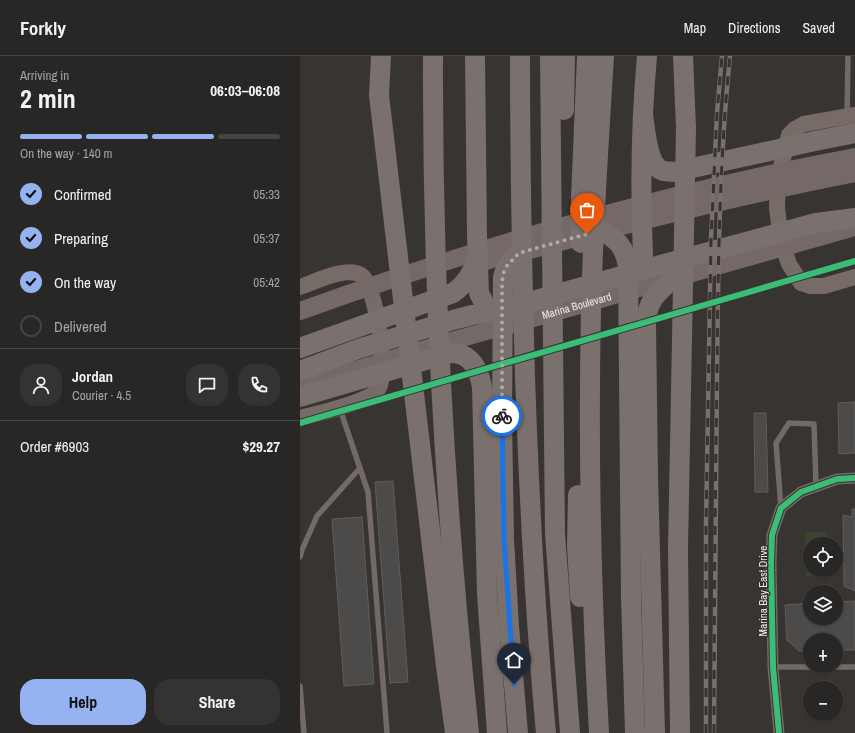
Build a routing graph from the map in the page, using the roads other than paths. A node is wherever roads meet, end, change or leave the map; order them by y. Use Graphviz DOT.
graph roads {
  1 [pos="381,56"];
  2 [pos="433,56"];
  3 [pos="474,56"];
  4 [pos="520,56"];
  5 [pos="550,56"];
  6 [pos="565,56"];
  7 [pos="576,56"];
  8 [pos="587,56"];
  9 [pos="604,56"];
  10 [pos="646,56"];
  11 [pos="683,56"];
  12 [pos="696,56"];
  13 [pos="848,56"];
  14 [pos="643,114"];
  15 [pos="852,121"];
  16 [pos="686,128"];
  17 [pos="855,157"];
  18 [pos="855,173"];
  19 [pos="581,198"];
  20 [pos="551,200"];
  21 [pos="855,218"];
  22 [pos="855,227"];
  23 [pos="601,231"];
  24 [pos="816,231"];
  25 [pos="519,253"];
  26 [pos="478,254"];
  27 [pos="664,275"];
  28 [pos="855,277"];
  29 [pos="633,281"];
  30 [pos="300,288"];
  31 [pos="300,311"];
  32 [pos="498,319"];
  33 [pos="300,323"];
  34 [pos="455,347"];
  35 [pos="300,348"];
  36 [pos="300,371"];
  37 [pos="300,387"];
  38 [pos="300,397"];
  39 [pos="340,407"];
  40 [pos="300,418"];
  41 [pos="360,468"];
  42 [pos="855,478"];
  43 [pos="816,485"];
  44 [pos="781,508"];
  45 [pos="300,557"];
  46 [pos="774,667"];
  47 [pos="855,667"];
  48 [pos="300,686"];
  49 [pos="304,733"];
  50 [pos="387,733"];
  51 [pos="455,733"];
  52 [pos="468,733"];
  53 [pos="497,733"];
  54 [pos="518,733"];
  55 [pos="546,733"];
  56 [pos="570,733"];
  57 [pos="588,733"];
  58 [pos="599,733"];
  59 [pos="635,733"];
  60 [pos="655,733"];
  61 [pos="680,733"];
  62 [pos="779,733"];
  1 -- 51 [label="highway"];
  2 -- 52 [label="highway"];
  3 -- 26 [label="highway"];
  4 -- 55 [label="highway"];
  5 -- 20 [label="highway"];
  6 -- 20 [label="highway"];
  7 -- 19 [label="highway"];
  8 -- 19 [label="highway"];
  9 -- 58 [label="highway"];
  10 -- 14 [label="highway"];
  11 -- 16 [label="highway"];
  12 -- 16 [label="highway"];
  13 -- 15 [label="lane"];
  14 -- 15 [label="highway"];
  14 -- 29 [label="highway"];
  15 -- 28 [label="main road"];
  16 -- 61 [label="highway"];
  17 -- 31 [label="main road"];
  18 -- 23 [label="main road"];
  19 -- 57 [label="highway"];
  20 -- 56 [label="highway"];
  21 -- 24 [label="highway"];
  22 -- 24 [label="main road"];
  23 -- 25 [label="main road"];
  23 -- 59 [label="highway"];
  24 -- 27 [label="highway"];
  25 -- 33 [label="main road"];
  25 -- 54 [label="highway"];
  26 -- 32 [label="highway"];
  26 -- 35 [label="highway"];
  27 -- 29 [label="highway"];
  27 -- 60 [label="highway"];
  29 -- 32 [label="highway"];
  30 -- 39 [label="main road"];
  32 -- 34 [label="main road"];
  32 -- 36 [label="highway"];
  34 -- 37 [label="main road"];
  34 -- 38 [label="highway"];
  34 -- 53 [label="highway"];
  39 -- 40 [label="main road"];
  39 -- 41 [label="lane"];
  41 -- 45 [label="lane"];
  41 -- 50 [label="lane"];
  42 -- 43 [label="street"];
  43 -- 44 [label="street"];
  43 -- 44 [label="lane"];
  44 -- 46 [label="street, Marina Bay East Drive"];
  46 -- 47 [label="lane"];
  46 -- 62 [label="street, Marina Bay East Drive"];
  48 -- 49 [label="lane"];
}
